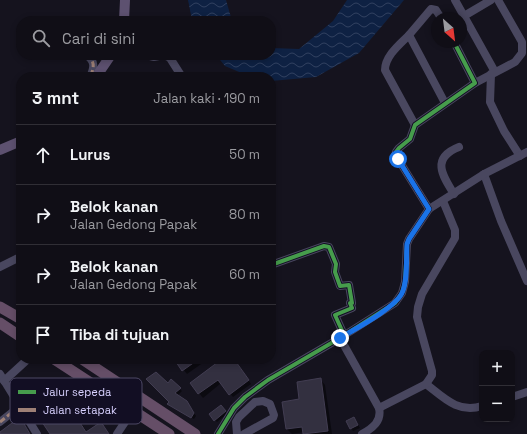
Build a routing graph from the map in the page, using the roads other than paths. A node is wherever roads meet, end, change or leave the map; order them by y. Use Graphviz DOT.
graph roads {
  1 [pos="125,0"];
  2 [pos="455,0"];
  3 [pos="491,0"];
  4 [pos="498,0"];
  5 [pos="437,12"];
  6 [pos="462,12"];
  7 [pos="467,14"];
  8 [pos="124,16"];
  9 [pos="467,22"];
  10 [pos="409,35"];
  11 [pos="457,48"];
  12 [pos="92,60"];
  13 [pos="108,60"];
  14 [pos="171,60"];
  15 [pos="92,72"];
  16 [pos="99,72"];
  17 [pos="179,72"];
  18 [pos="493,73"];
  19 [pos="475,83"];
  20 [pos="446,103"];
  21 [pos="415,125"];
  22 [pos="16,143"];
  23 [pos="459,146"];
  24 [pos="0,150"];
  25 [pos="523,154"];
  26 [pos="484,174"];
  27 [pos="454,194"];
  28 [pos="443,201"];
  29 [pos="429,209"];
  30 [pos="16,259"];
  31 [pos="276,263"];
  32 [pos="0,267"];
  33 [pos="527,281"];
  34 [pos="0,307"];
  35 [pos="16,317"];
  36 [pos="0,323"];
  37 [pos="16,334"];
  38 [pos="342,337"];
  39 [pos="21,364"];
  40 [pos="62,364"];
  41 [pos="94,364"];
  42 [pos="2,378"];
  43 [pos="83,378"];
  44 [pos="114,378"];
  45 [pos="426,384"];
  46 [pos="10,390"];
  47 [pos="527,392"];
  48 [pos="515,396"];
  49 [pos="142,397"];
  50 [pos="379,408"];
  51 [pos="479,408"];
  52 [pos="10,414"];
  53 [pos="142,416"];
  54 [pos="0,422"];
  55 [pos="31,424"];
  56 [pos="124,424"];
  57 [pos="37,434"];
  58 [pos="117,434"];
  59 [pos="169,434"];
  60 [pos="195,434"];
  61 [pos="218,434"];
  62 [pos="237,434"];
  63 [pos="244,434"];
  64 [pos="362,434"];
  1 -- 8 [label="main road"];
  2 -- 6 [label="street"];
  3 -- 7 [label="street"];
  4 -- 18 [label="street"];
  5 -- 10 [label="street"];
  9 -- 18 [label="street"];
  10 -- 20 [label="street"];
  10 -- 21 [label="street"];
  11 -- 19 [label="street"];
  12 -- 15 [label="street"];
  13 -- 16 [label="main road"];
  14 -- 17 [label="street"];
  18 -- 19 [label="street"];
  18 -- 25 [label="street"];
  19 -- 20 [label="street"];
  20 -- 21 [label="street"];
  21 -- 29 [label="street"];
  22 -- 24 [label="main road"];
  23 -- 27 [label="street"];
  25 -- 26 [label="street"];
  26 -- 27 [label="street"];
  26 -- 33 [label="street"];
  27 -- 28 [label="street"];
  28 -- 29 [label="street"];
  28 -- 45 [label="street"];
  29 -- 38 [label="street"];
  30 -- 32 [label="street"];
  31 -- 38 [label="street"];
  34 -- 35 [label="highway"];
  36 -- 37 [label="highway"];
  38 -- 50 [label="street"];
  38 -- 61 [label="street"];
  39 -- 42 [label="street"];
  40 -- 43 [label="highway"];
  41 -- 44 [label="highway"];
  42 -- 46 [label="street"];
  45 -- 50 [label="street"];
  45 -- 51 [label="street"];
  47 -- 48 [label="street"];
  49 -- 60 [label="highway"];
  50 -- 64 [label="street"];
  52 -- 54 [label="street"];
  53 -- 59 [label="highway"];
  55 -- 57 [label="street"];
  56 -- 58 [label="street"];
  62 -- 63 [label="street"];
}
